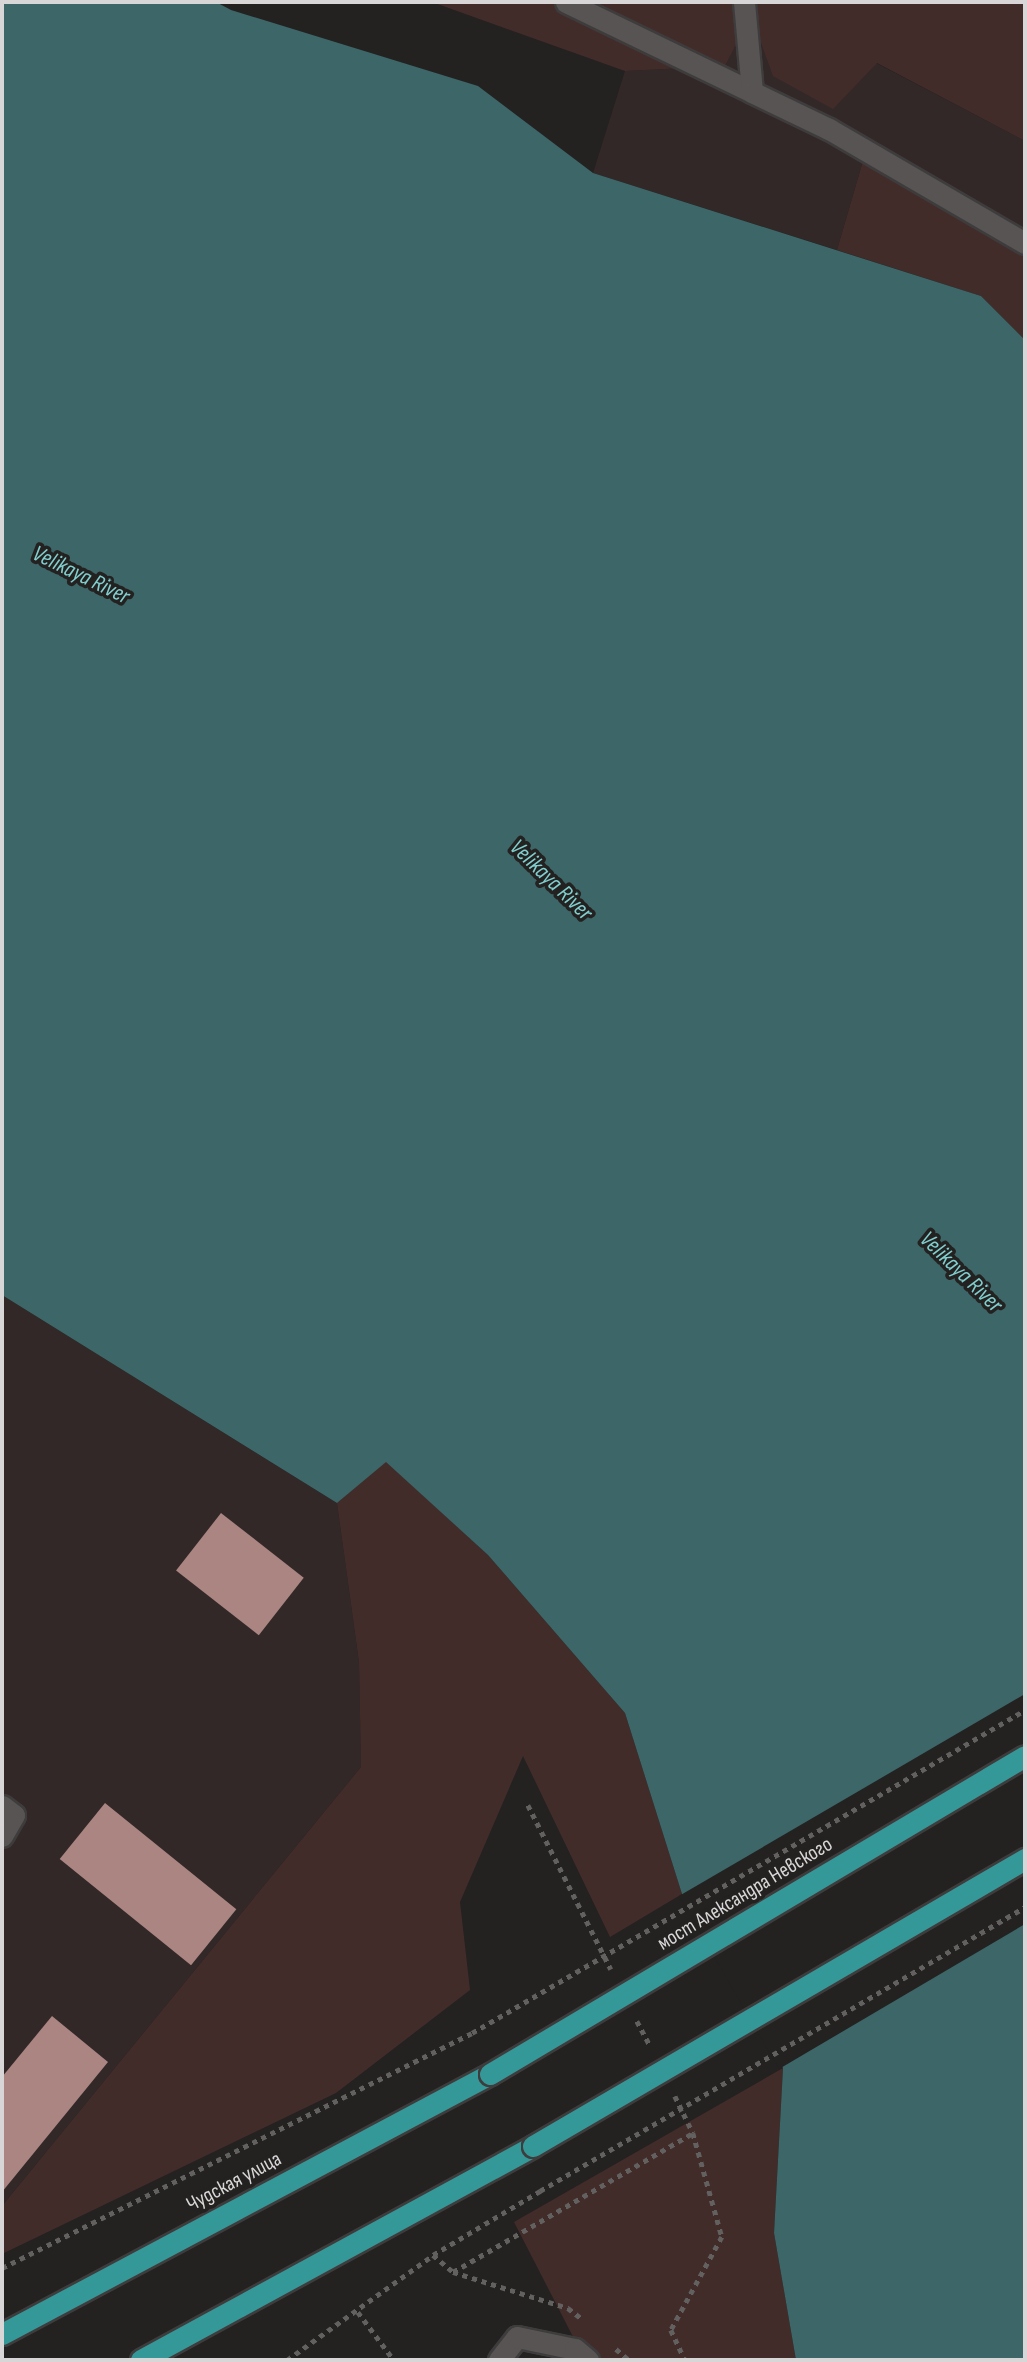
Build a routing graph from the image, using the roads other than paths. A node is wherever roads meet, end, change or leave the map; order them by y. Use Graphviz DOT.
graph roads {
  1 [pos="566,2"];
  2 [pos="744,2"];
  3 [pos="752,92"];
  4 [pos="1025,243"];
  5 [pos="1025,1756"];
  6 [pos="2,1805"];
  7 [pos="2,1836"];
  8 [pos="1025,1859"];
  9 [pos="490,2074"];
  10 [pos="2,2334"];
  11 [pos="141,2360"];
  12 [pos="499,2360"];
  13 [pos="588,2360"];
  1 -- 3 [label="lane"];
  2 -- 3 [label="lane"];
  3 -- 4 [label="lane"];
  5 -- 9 [label="highway, мост Александра Невского, bridge"];
  6 -- 7 [label="lane"];
  8 -- 11 [label="highway, bridge"];
  9 -- 10 [label="highway, Чудская улица"];
  12 -- 13 [label="lane"];
}
